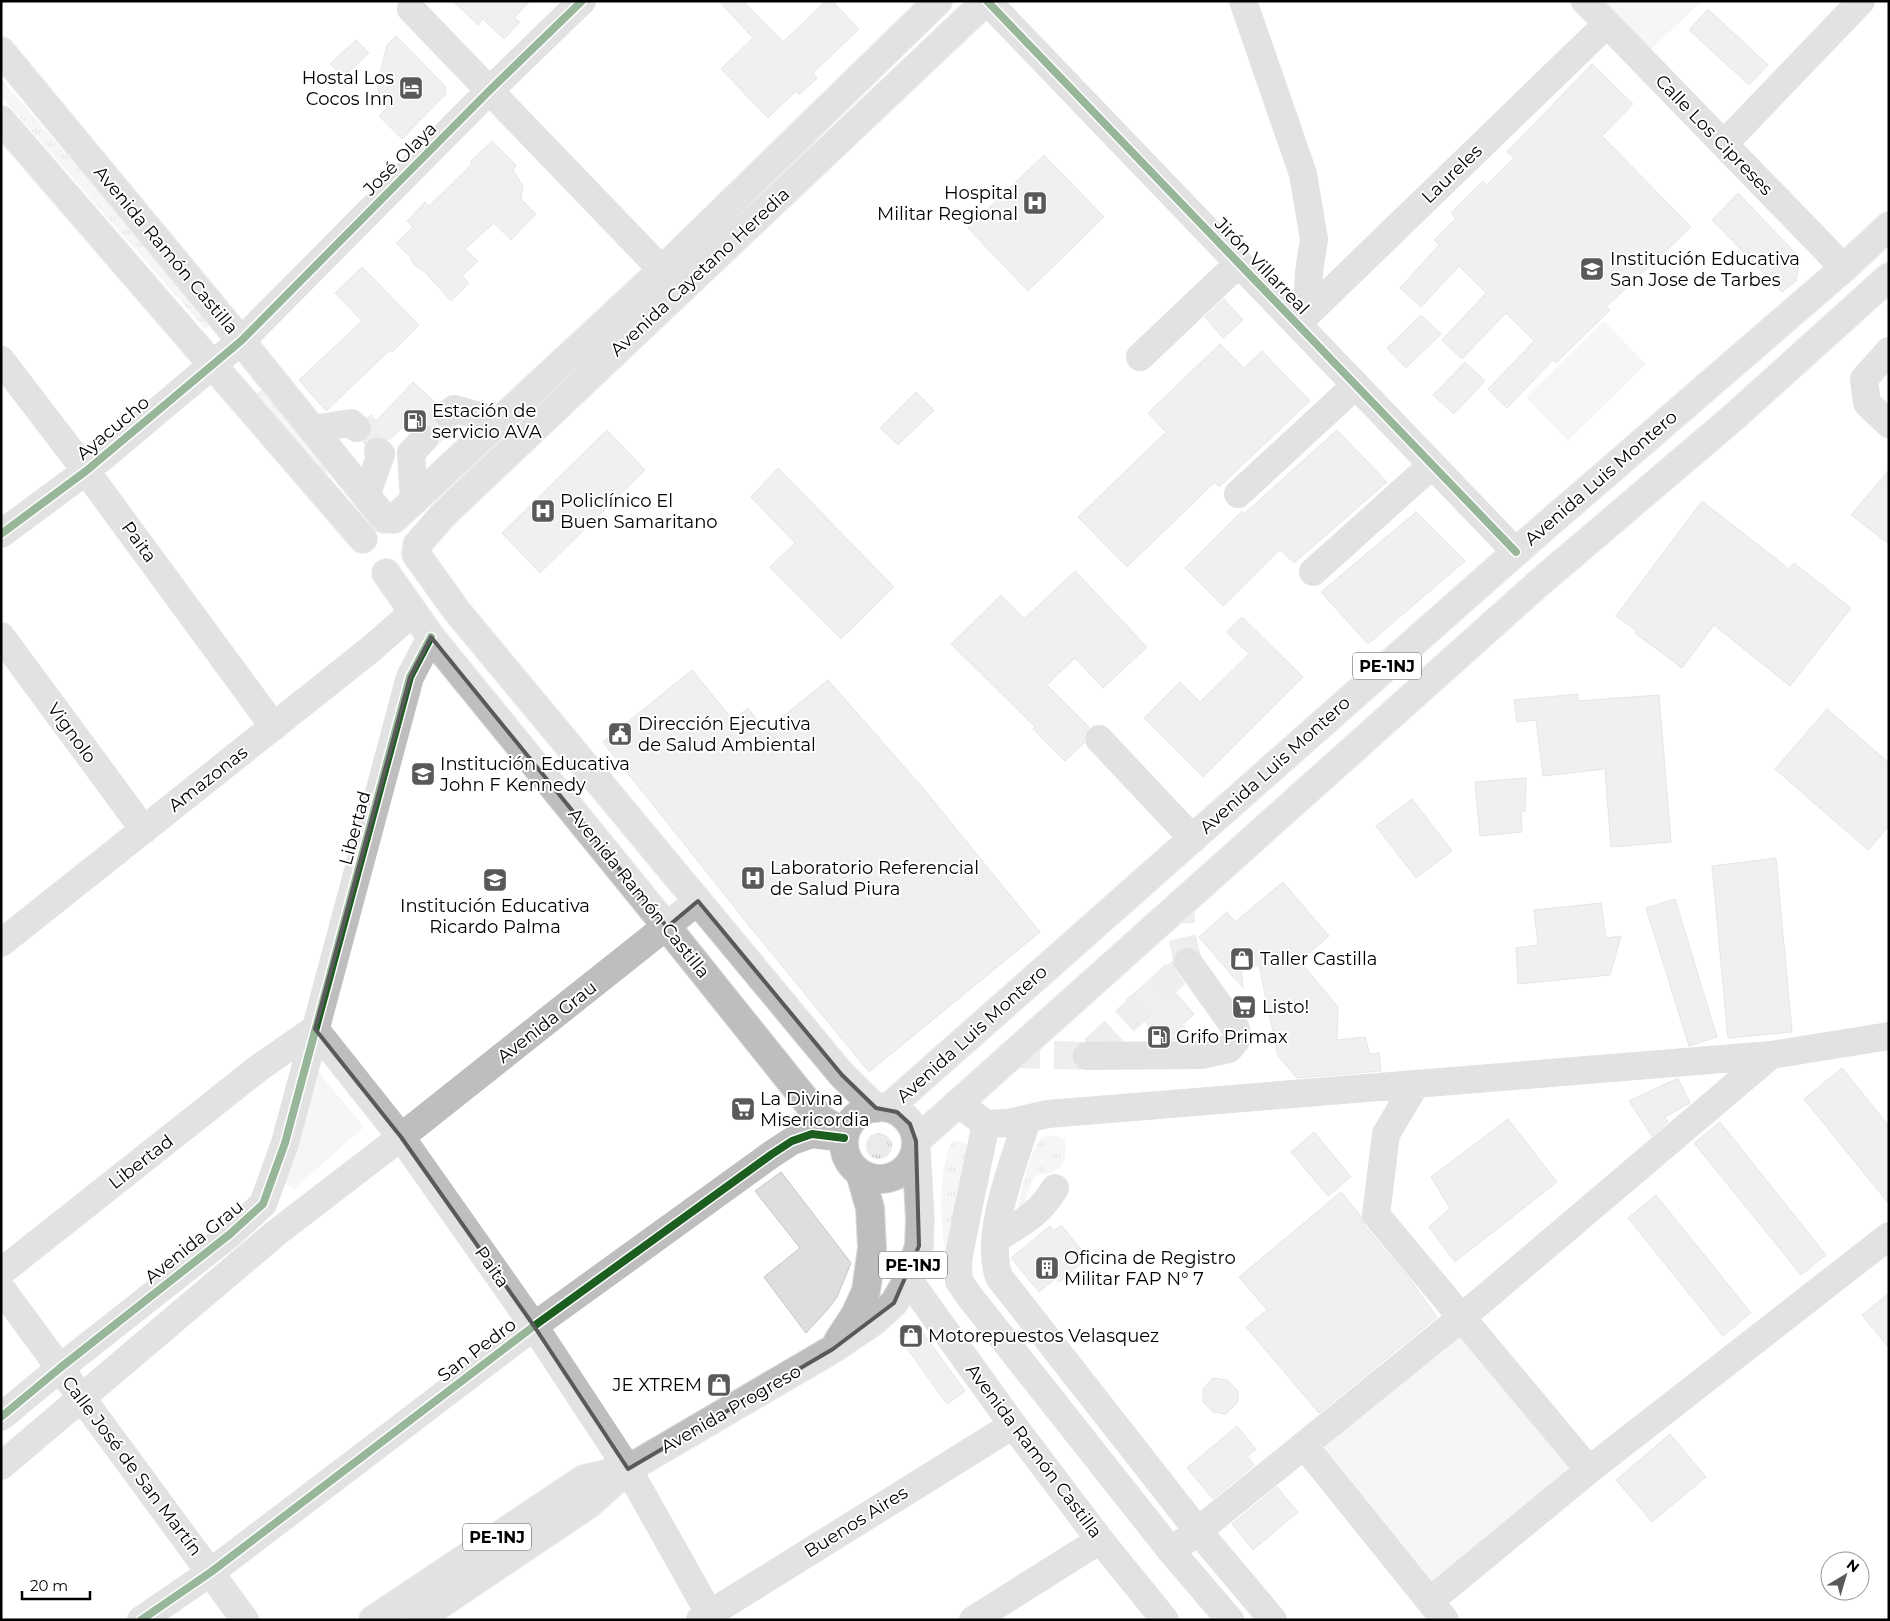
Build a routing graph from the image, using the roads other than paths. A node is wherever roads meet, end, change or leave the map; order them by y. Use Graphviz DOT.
graph roads {
  1 [pos="582,1"];
  2 [pos="938,1"];
  3 [pos="987,1"];
  4 [pos="1243,1"];
  5 [pos="1585,1"];
  6 [pos="1861,1"];
  7 [pos="411,9"];
  8 [pos="1607,24"];
  9 [pos="1,51"];
  10 [pos="489,91"];
  11 [pos="1,120"];
  12 [pos="1724,144"];
  13 [pos="1889,226"];
  14 [pos="1239,263"];
  15 [pos="1844,268"];
  16 [pos="662,270"];
  17 [pos="1889,276"];
  18 [pos="1302,319"];
  19 [pos="241,341"];
  20 [pos="1889,351"];
  21 [pos="1140,357"];
  22 [pos="1,360"];
  23 [pos="212,364"];
  24 [pos="1356,385"];
  25 [pos="448,414"];
  26 [pos="499,422"];
  27 [pos="1889,424"];
  28 [pos="312,428"];
  29 [pos="357,428"];
  30 [pos="1432,465"];
  31 [pos="86,471"];
  32 [pos="1238,494"];
  33 [pos="366,496"];
  34 [pos="414,501"];
  35 [pos="390,519"];
  36 [pos="1,534"];
  37 [pos="363,539"];
  38 [pos="416,550"];
  39 [pos="1516,552"];
  40 [pos="1313,572"];
  41 [pos="386,573"];
  42 [pos="413,612"];
  43 [pos="1,636"];
  44 [pos="431,637"];
  45 [pos="274,727"];
  46 [pos="1099,739"];
  47 [pos="144,830"];
  48 [pos="1193,838"];
  49 [pos="698,901"];
  50 [pos="1100,920"];
  51 [pos="667,927"];
  52 [pos="1,943"];
  53 [pos="1128,950"];
  54 [pos="1188,962"];
  55 [pos="985,1023"];
  56 [pos="315,1029"];
  57 [pos="1889,1036"];
  58 [pos="1012,1054"];
  59 [pos="1771,1055"];
  60 [pos="1087,1056"];
  61 [pos="1415,1085"];
  62 [pos="958,1103"];
  63 [pos="882,1108"];
  64 [pos="1027,1120"];
  65 [pos="986,1124"];
  66 [pos="845,1136"];
  67 [pos="401,1137"];
  68 [pos="916,1144"];
  69 [pos="860,1173"];
  70 [pos="1054,1188"];
  71 [pos="968,1209"];
  72 [pos="997,1228"];
  73 [pos="1889,1236"];
  74 [pos="1,1272"];
  75 [pos="908,1279"];
  76 [pos="1,1288"];
  77 [pos="1461,1318"];
  78 [pos="534,1326"];
  79 [pos="833,1349"];
  80 [pos="60,1368"];
  81 [pos="82,1398"];
  82 [pos="1,1417"];
  83 [pos="1013,1425"];
  84 [pos="1304,1445"];
  85 [pos="1,1466"];
  86 [pos="628,1469"];
  87 [pos="1590,1470"];
  88 [pos="1198,1531"];
  89 [pos="1100,1540"];
  90 [pos="1171,1551"];
  91 [pos="211,1572"];
  92 [pos="1438,1610"];
  93 [pos="707,1618"];
  94 [pos="141,1620"];
  95 [pos="245,1620"];
  96 [pos="373,1620"];
  97 [pos="417,1620"];
  98 [pos="973,1620"];
  99 [pos="1165,1620"];
  100 [pos="1230,1620"];
  101 [pos="1273,1620"];
  1 -- 10 [label="street, José Olaya"];
  2 -- 16 [label="street, Avenida Cayetano Heredia"];
  3 -- 14 [label="street, Jirón Villarreal"];
  3 -- 38 [label="street, Avenida Cayetano Heredia"];
  4 -- 18 [label="street"];
  5 -- 8 [label="street, Calle Los Cipreses"];
  6 -- 12 [label="street"];
  7 -- 10 [label="street"];
  8 -- 12 [label="street, Calle Los Cipreses"];
  8 -- 18 [label="street, Laureles"];
  9 -- 19 [label="street, Avenida Ramón Castilla"];
  10 -- 16 [label="street"];
  10 -- 19 [label="street, José Olaya"];
  11 -- 23 [label="street"];
  12 -- 15 [label="street, Calle Los Cipreses"];
  13 -- 15 [label="street, Avenida Luis Montero / PE-1NJ"];
  14 -- 18 [label="street, Jirón Villarreal"];
  14 -- 21 [label="street"];
  15 -- 39 [label="street, Avenida Luis Montero / PE-1NJ"];
  16 -- 26 [label="street, Avenida Cayetano Heredia"];
  17 -- 53 [label="street, PE-1NJ"];
  18 -- 24 [label="street, Jirón Villarreal"];
  19 -- 23 [label="street, Ayacucho"];
  19 -- 28 [label="street, Avenida Ramón Castilla"];
  20 -- 27 [label="street"];
  22 -- 31 [label="street, Paita"];
  23 -- 31 [label="street, Ayacucho"];
  23 -- 37 [label="street"];
  24 -- 30 [label="street, Jirón Villarreal"];
  24 -- 32 [label="street"];
  25 -- 26 [label="street"];
  26 -- 34 [label="street, Avenida Cayetano Heredia"];
  28 -- 29 [label="street"];
  28 -- 33 [label="street, Avenida Ramón Castilla"];
  30 -- 39 [label="street, Jirón Villarreal"];
  30 -- 40 [label="street"];
  31 -- 36 [label="street, Ayacucho"];
  31 -- 45 [label="street, Paita"];
  33 -- 34 [label="street"];
  33 -- 35 [label="street, Avenida Ramón Castilla"];
  34 -- 35 [label="street, Avenida Cayetano Heredia"];
  35 -- 37 [label="street"];
  35 -- 38 [label="street"];
  37 -- 41 [label="street"];
  38 -- 41 [label="street"];
  38 -- 49 [label="street"];
  39 -- 48 [label="street, Avenida Luis Montero / PE-1NJ"];
  41 -- 42 [label="street, Avenida Ramón Castilla"];
  42 -- 44 [label="street, Avenida Ramón Castilla"];
  42 -- 45 [label="street, Amazonas"];
  43 -- 47 [label="street, Vignolo"];
  44 -- 51 [label="street, Avenida Ramón Castilla"];
  44 -- 56 [label="street, Libertad"];
  45 -- 47 [label="street, Amazonas"];
  46 -- 48 [label="street"];
  47 -- 52 [label="street, Amazonas"];
  48 -- 50 [label="street, Avenida Luis Montero / PE-1NJ"];
  49 -- 51 [label="street, Avenida Grau"];
  49 -- 63 [label="street"];
  50 -- 53 [label="street"];
  50 -- 55 [label="street, Avenida Luis Montero / PE-1NJ"];
  51 -- 66 [label="street, Avenida Ramón Castilla"];
  51 -- 67 [label="street, Avenida Grau"];
  53 -- 58 [label="street, PE-1NJ"];
  54 -- 60 [label="street"];
  55 -- 58 [label="street"];
  55 -- 63 [label="street, Avenida Luis Montero / PE-1NJ"];
  56 -- 67 [label="street, Paita"];
  56 -- 74 [label="street, Libertad"];
  56 -- 80 [label="street, Avenida Grau"];
  57 -- 59 [label="street"];
  58 -- 62 [label="street, PE-1NJ"];
  59 -- 61 [label="street"];
  59 -- 77 [label="street"];
  61 -- 64 [label="street"];
  61 -- 77 [label="street"];
  62 -- 65 [label="street"];
  62 -- 68 [label="street, PE-1NJ"];
  63 -- 66 [label="street, PE-1NJ"];
  63 -- 68 [label="street, PE-1NJ"];
  64 -- 65 [label="street"];
  64 -- 72 [label="street"];
  65 -- 71 [label="street"];
  66 -- 69 [label="street, PE-1NJ"];
  66 -- 78 [label="street, San Pedro"];
  67 -- 78 [label="street, Paita"];
  67 -- 81 [label="street, Avenida Grau"];
  68 -- 69 [label="street, PE-1NJ"];
  68 -- 75 [label="street, Avenida Progreso / PE-1NJ"];
  69 -- 79 [label="street, Avenida Progreso / PE-1NJ"];
  70 -- 72 [label="street"];
  71 -- 72 [label="street"];
  71 -- 90 [label="street"];
  72 -- 88 [label="street"];
  73 -- 87 [label="street"];
  75 -- 79 [label="street, Avenida Progreso / PE-1NJ"];
  75 -- 83 [label="street, Avenida Ramón Castilla"];
  76 -- 80 [label="street, Calle José de San Martín"];
  77 -- 84 [label="street"];
  77 -- 87 [label="street"];
  78 -- 86 [label="street, Paita"];
  78 -- 91 [label="street, San Pedro"];
  79 -- 86 [label="street, Avenida Progreso / PE-1NJ"];
  80 -- 81 [label="street, Calle José de San Martín"];
  80 -- 82 [label="street, Avenida Grau"];
  81 -- 85 [label="street, Avenida Grau"];
  81 -- 91 [label="street, Calle José de San Martín"];
  83 -- 89 [label="street, Avenida Ramón Castilla"];
  83 -- 93 [label="street, Buenos Aires"];
  84 -- 88 [label="street"];
  84 -- 92 [label="street"];
  86 -- 93 [label="street, Paita"];
  86 -- 96 [label="street, Avenida Progreso / PE-1NJ"];
  86 -- 97 [label="street, Avenida Progreso / PE-1NJ"];
  87 -- 92 [label="street"];
  88 -- 90 [label="street"];
  88 -- 101 [label="street"];
  89 -- 98 [label="street"];
  89 -- 99 [label="street, Avenida Ramón Castilla"];
  90 -- 100 [label="street"];
  91 -- 94 [label="street, San Pedro"];
  91 -- 95 [label="street, Calle José de San Martín"];
}
